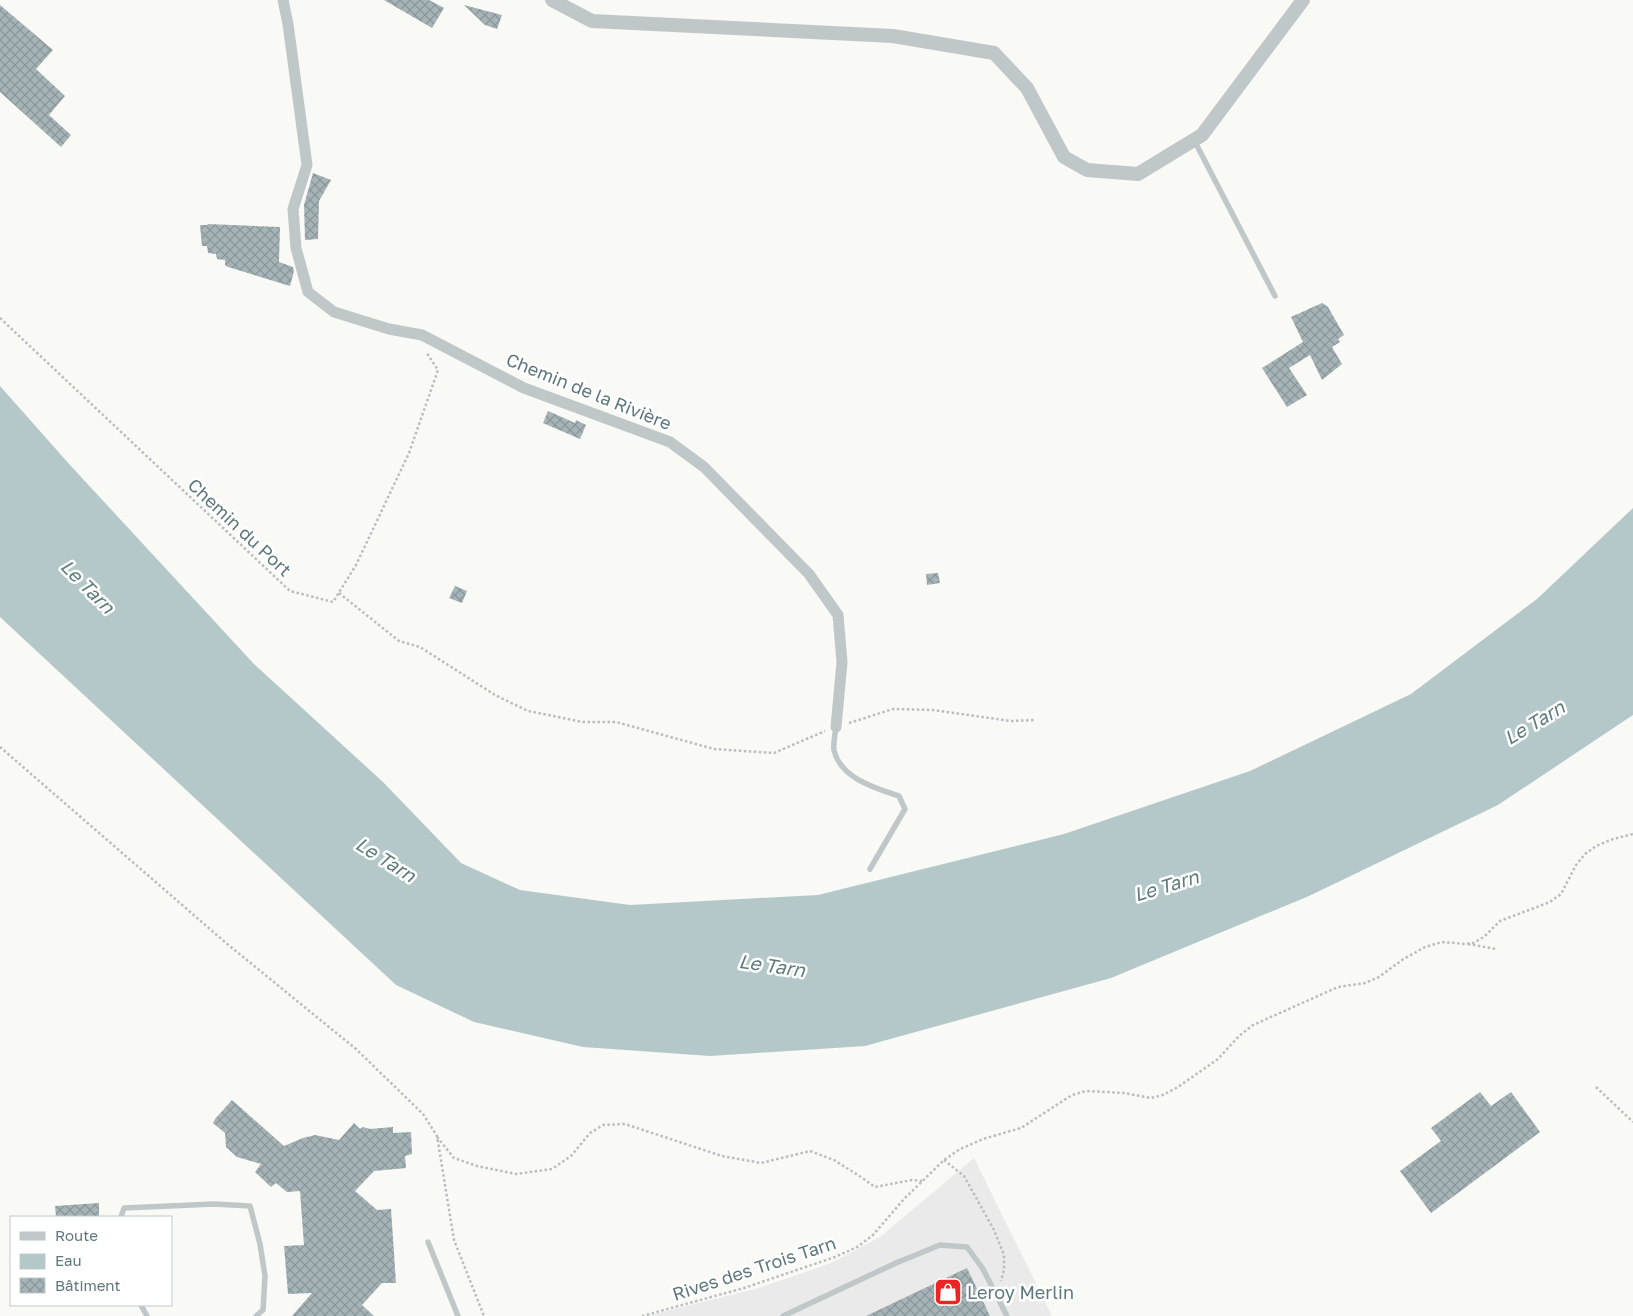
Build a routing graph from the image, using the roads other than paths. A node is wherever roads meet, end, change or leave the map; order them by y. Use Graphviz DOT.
graph roads {
  1 [pos="283,0"];
  2 [pos="552,0"];
  3 [pos="1303,0"];
  4 [pos="1194,140"];
  5 [pos="1275,296"];
  6 [pos="836,727"];
  7 [pos="870,869"];
  8 [pos="121,1216"];
  9 [pos="428,1242"];
  10 [pos="256,1316"];
  11 [pos="458,1316"];
  12 [pos="783,1316"];
  13 [pos="1007,1316"];
  1 -- 6 [label="street, Chemin de la Rivière"];
  2 -- 4 [label="street"];
  3 -- 4 [label="street"];
  4 -- 5 [label="lane"];
  6 -- 7 [label="lane"];
  8 -- 10 [label="lane"];
  9 -- 11 [label="lane"];
  12 -- 13 [label="lane"];
}
